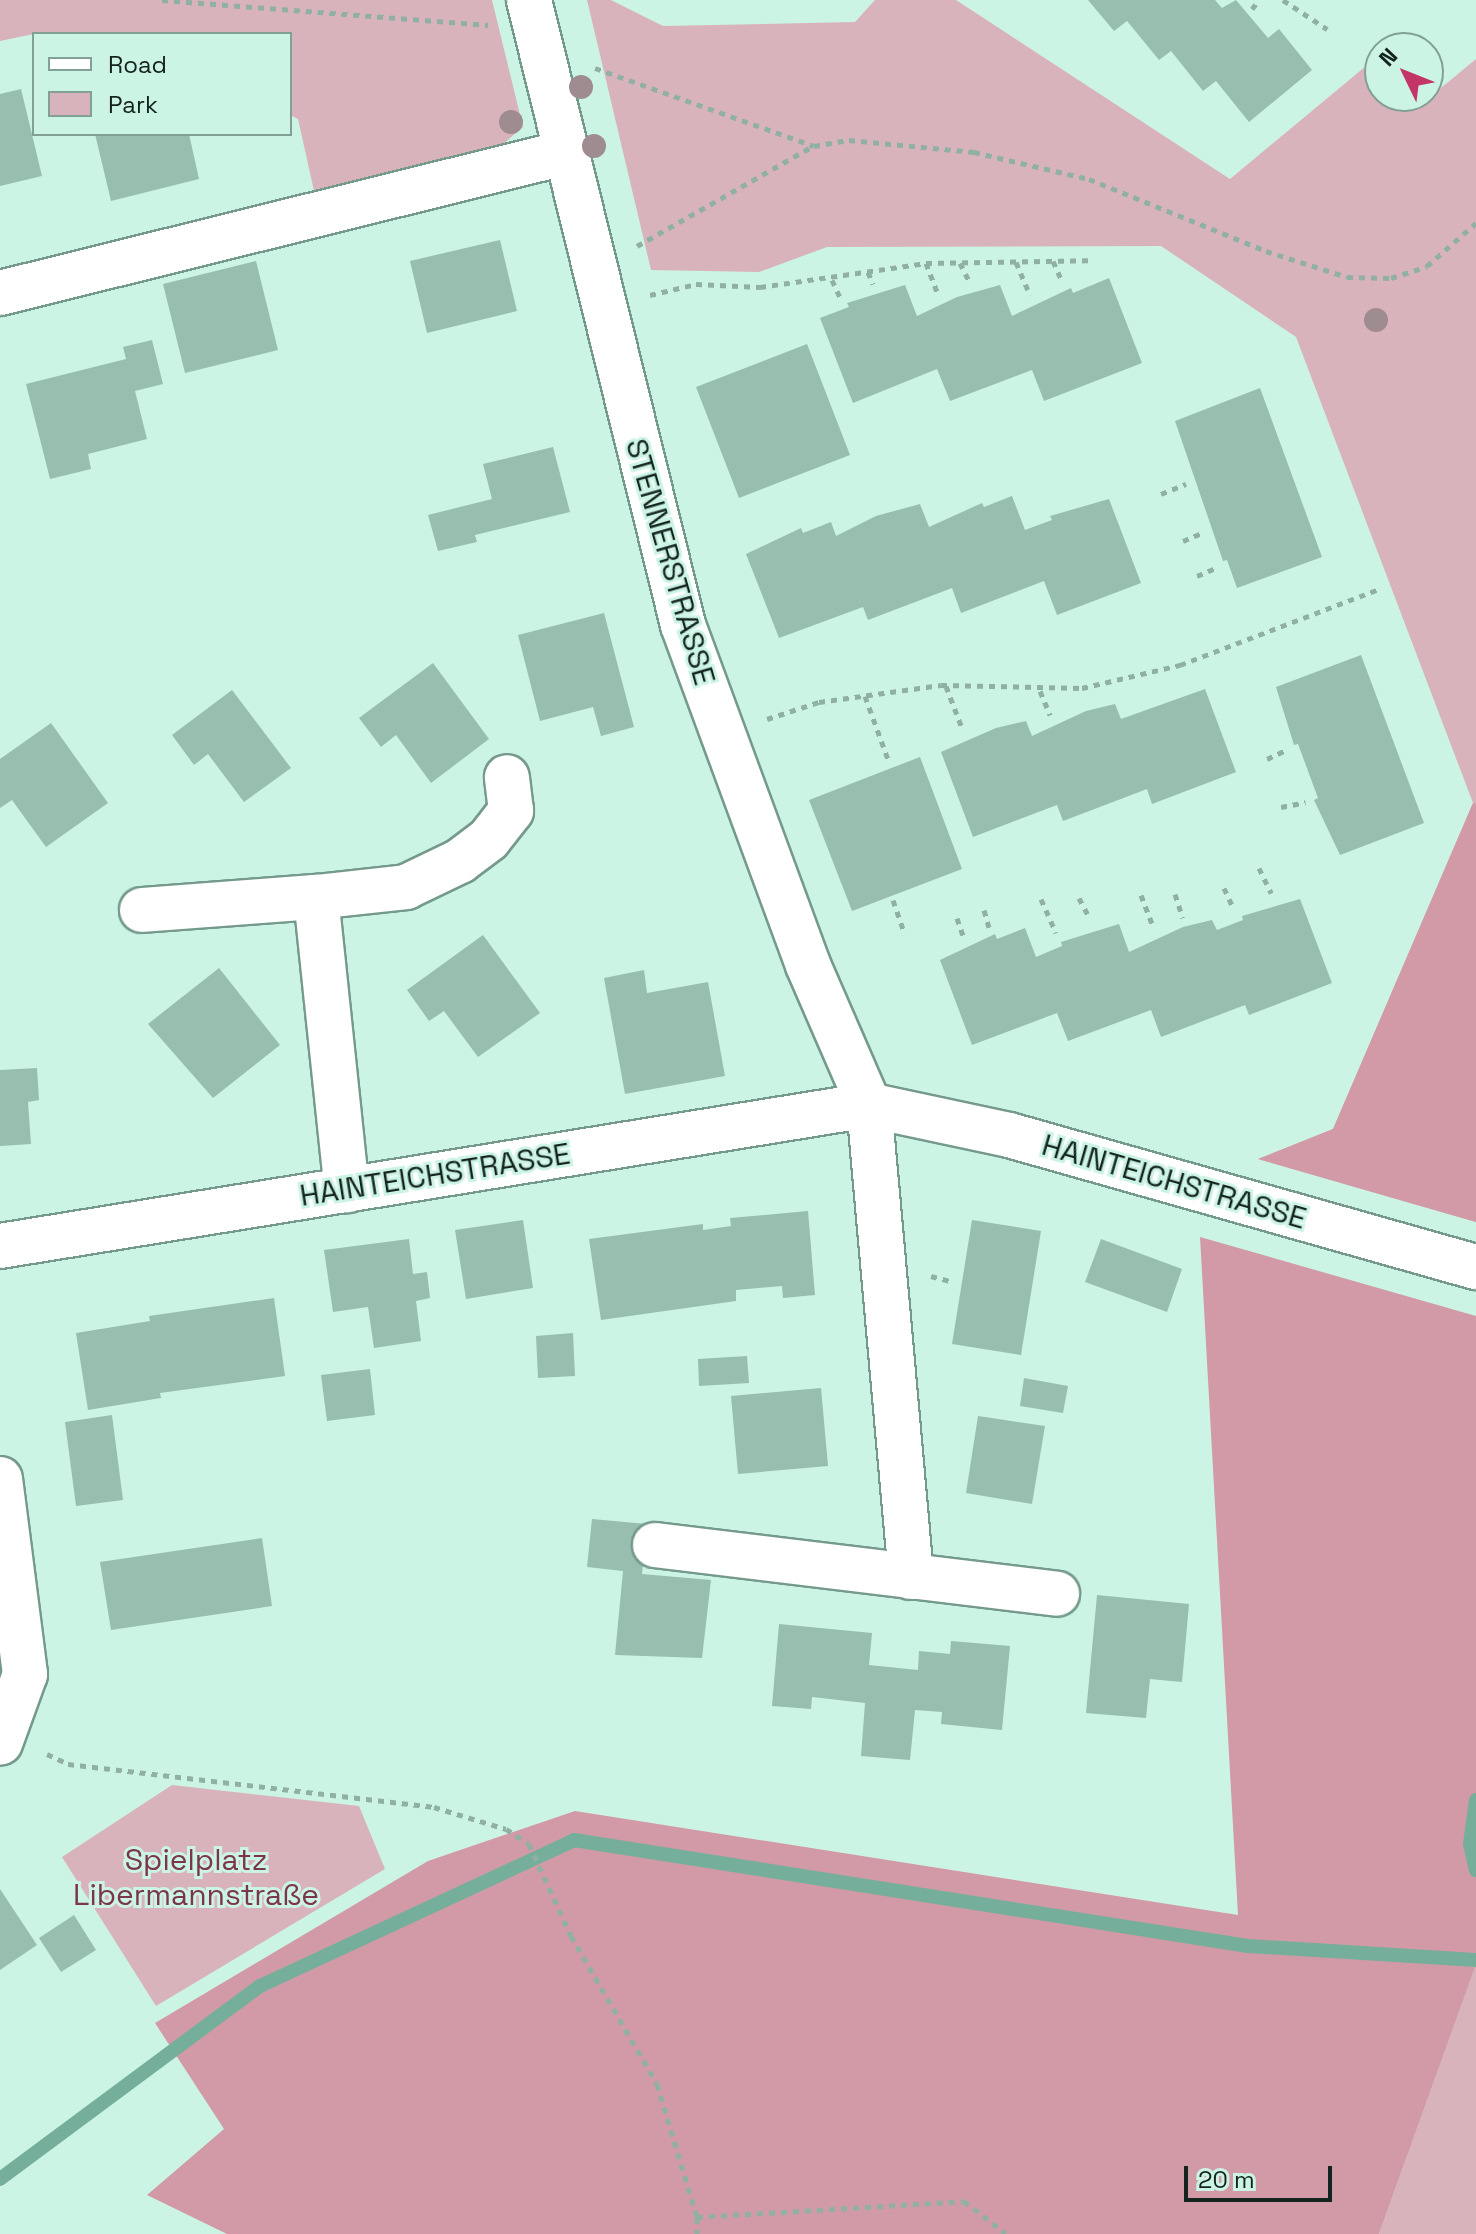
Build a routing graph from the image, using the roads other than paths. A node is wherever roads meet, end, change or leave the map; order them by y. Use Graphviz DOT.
graph roads {
  1 [pos="516,13"];
  2 [pos="564,153"];
  3 [pos="0,293"];
  4 [pos="507,777"];
  5 [pos="316,897"];
  6 [pos="142,910"];
  7 [pos="869,1105"];
  8 [pos="347,1190"];
  9 [pos="0,1246"];
  10 [pos="1476,1267"];
  11 [pos="0,1479"];
  12 [pos="655,1545"];
  13 [pos="911,1577"];
  14 [pos="1057,1594"];
  15 [pos="3,1739"];
  1 -- 2 [label="street, STENNERSTRASSE"];
  2 -- 3 [label="street"];
  2 -- 7 [label="street, STENNERSTRASSE"];
  4 -- 5 [label="street"];
  5 -- 6 [label="street"];
  5 -- 8 [label="street"];
  7 -- 8 [label="street, HAINTEICHSTRASSE"];
  7 -- 10 [label="street, HAINTEICHSTRASSE"];
  7 -- 13 [label="street"];
  8 -- 9 [label="street, HAINTEICHSTRASSE"];
  11 -- 15 [label="street"];
  12 -- 13 [label="street"];
  13 -- 14 [label="street"];
}
